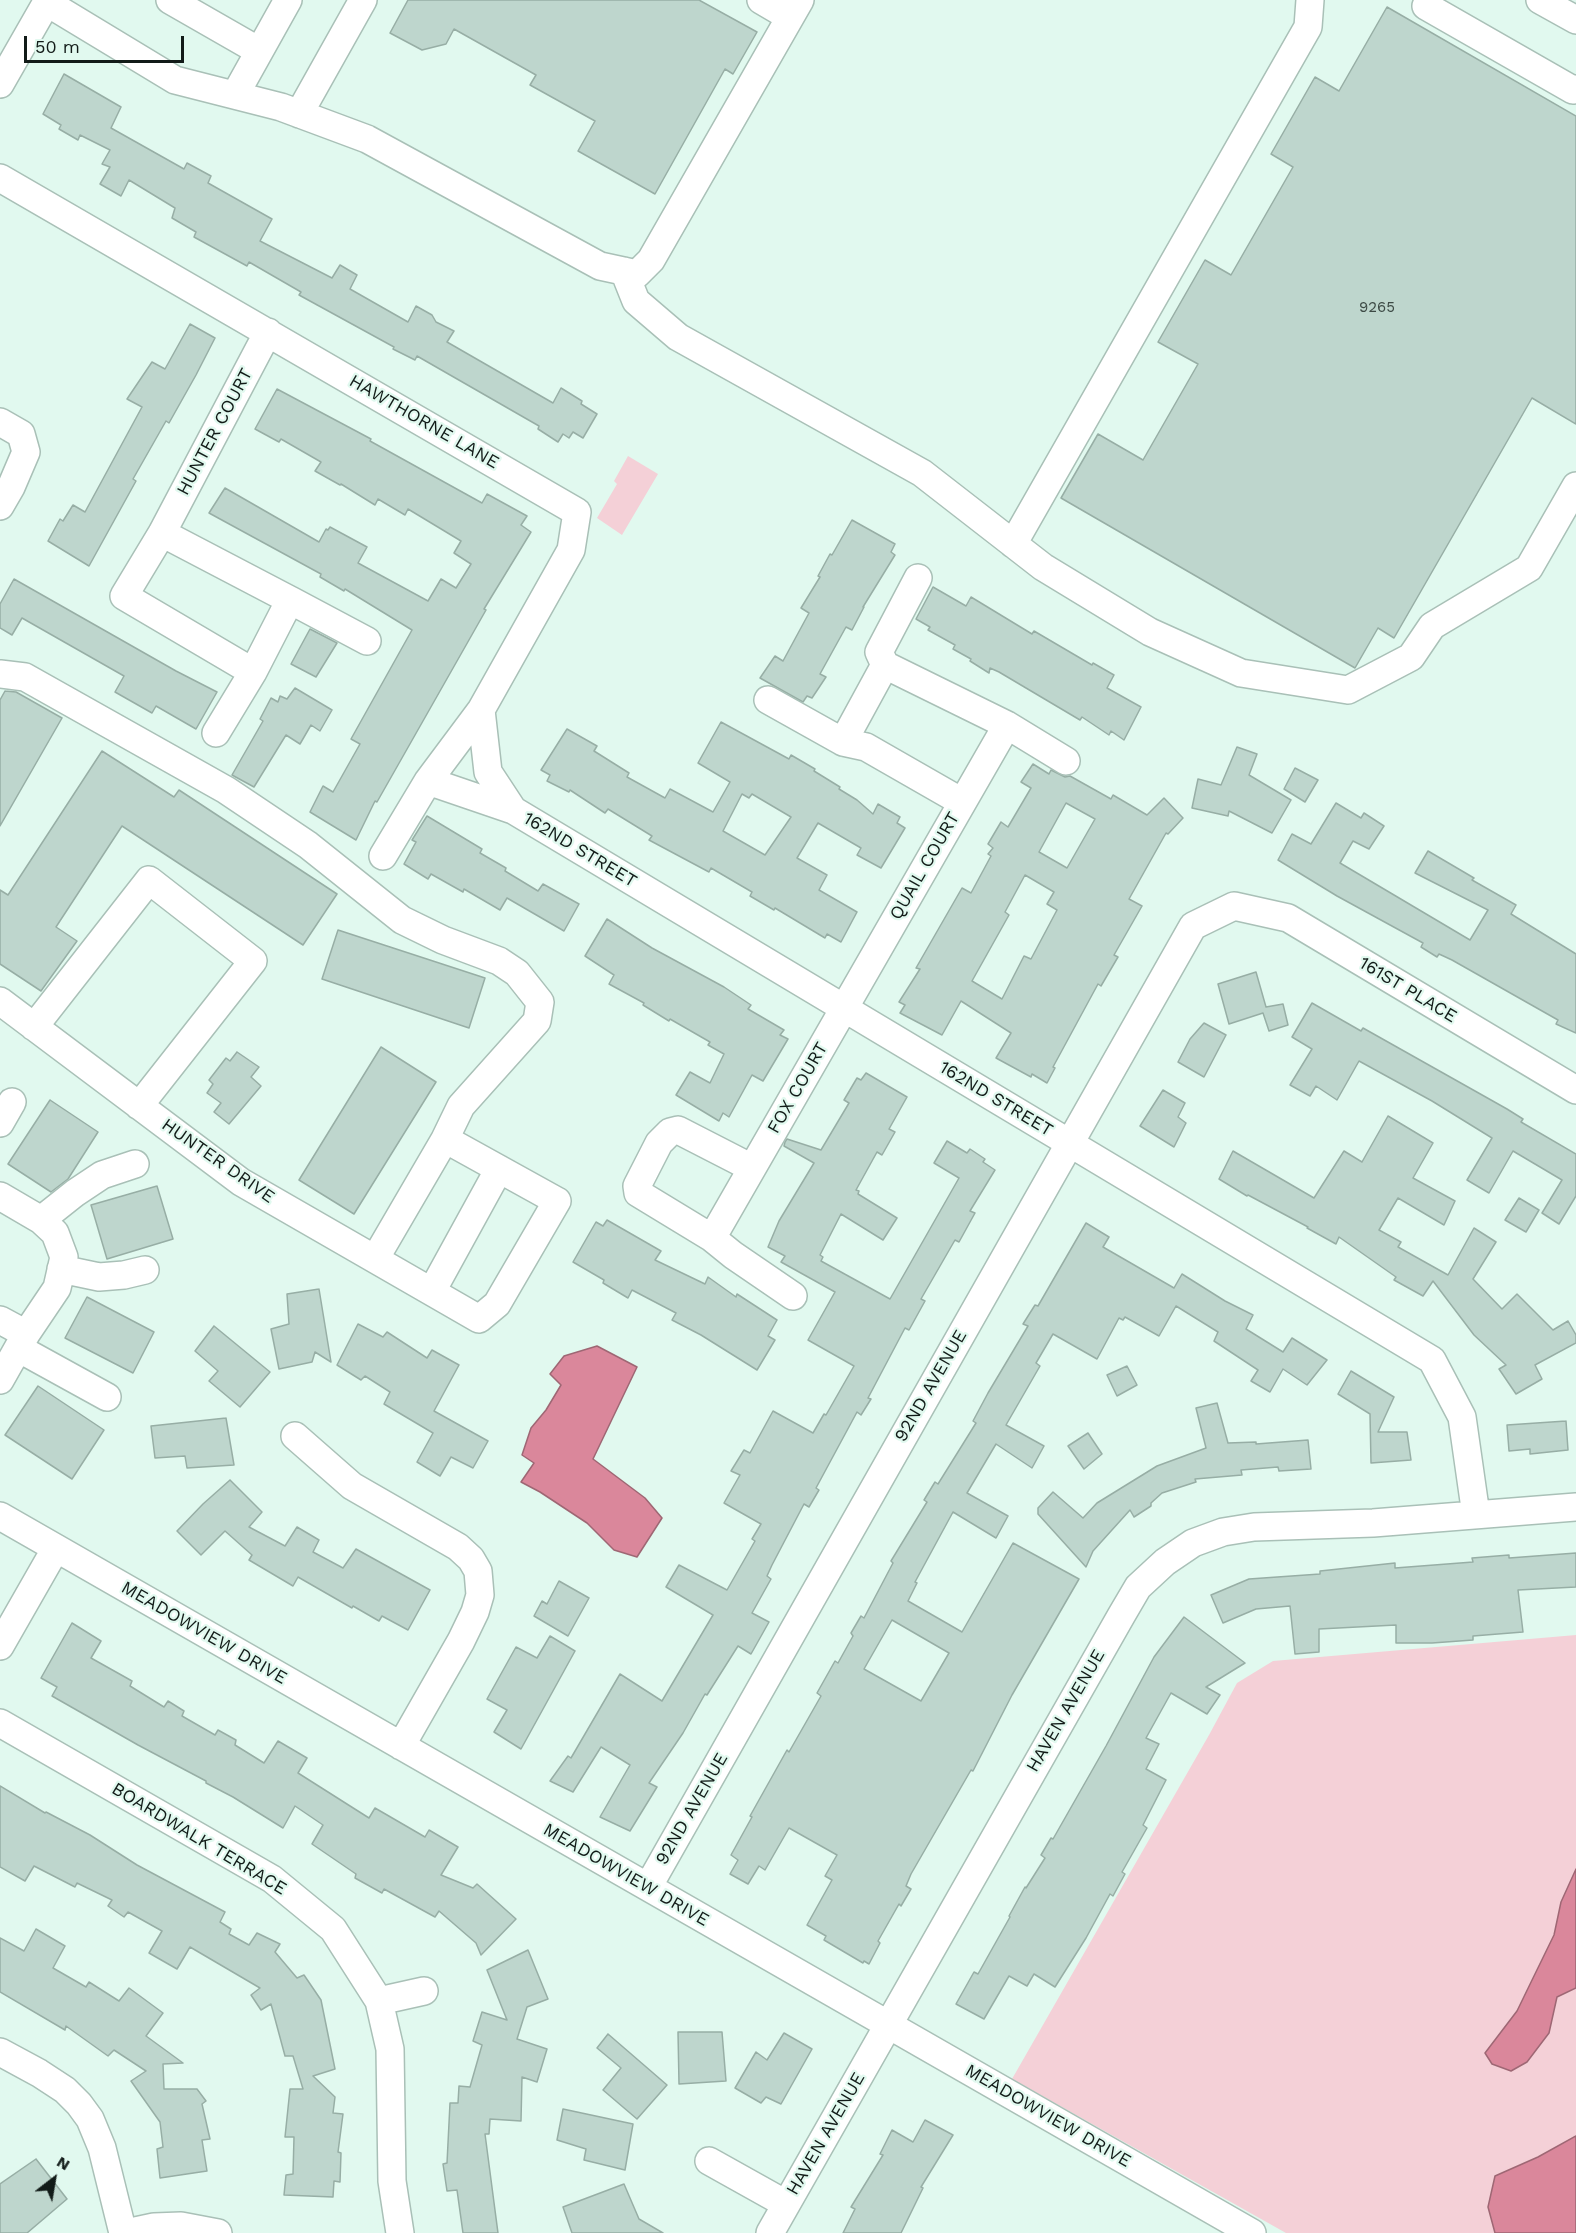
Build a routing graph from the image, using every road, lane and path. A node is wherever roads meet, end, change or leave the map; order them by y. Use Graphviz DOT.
graph roads {
  1 [pos="170,0"];
  2 [pos="288,0"];
  3 [pos="363,0"];
  4 [pos="761,0"];
  5 [pos="1310,0"];
  6 [pos="1540,0"];
  7 [pos="47,1"];
  8 [pos="1426,6"];
  9 [pos="795,8"];
  10 [pos="1576,20"];
  11 [pos="259,51"];
  12 [pos="0,84"];
  13 [pos="1576,89"];
  14 [pos="235,95"];
  15 [pos="299,114"];
  16 [pos="0,178"];
  17 [pos="624,271"];
  18 [pos="268,332"];
  19 [pos="0,422"];
  20 [pos="1576,486"];
  21 [pos="0,506"];
  22 [pos="162,533"];
  23 [pos="1013,544"];
  24 [pos="918,578"];
  25 [pos="290,600"];
  26 [pos="367,641"];
  27 [pos="885,665"];
  28 [pos="253,672"];
  29 [pos="0,674"];
  30 [pos="768,700"];
  31 [pos="481,710"];
  32 [pos="1007,725"];
  33 [pos="216,733"];
  34 [pos="843,742"];
  35 [pos="1066,761"];
  36 [pos="428,781"];
  37 [pos="962,802"];
  38 [pos="513,810"];
  39 [pos="383,856"];
  40 [pos="1234,906"];
  41 [pos="0,1001"];
  42 [pos="844,1008"];
  43 [pos="34,1027"];
  44 [pos="1576,1090"];
  45 [pos="139,1106"];
  46 [pos="445,1139"];
  47 [pos="1069,1143"];
  48 [pos="135,1164"];
  49 [pos="752,1168"];
  50 [pos="499,1169"];
  51 [pos="0,1196"];
  52 [pos="41,1220"];
  53 [pos="712,1238"];
  54 [pos="375,1259"];
  55 [pos="61,1269"];
  56 [pos="145,1270"];
  57 [pos="432,1291"];
  58 [pos="793,1296"];
  59 [pos="0,1320"];
  60 [pos="22,1341"];
  61 [pos="0,1380"];
  62 [pos="107,1397"];
  63 [pos="296,1437"];
  64 [pos="1576,1507"];
  65 [pos="1476,1515"];
  66 [pos="0,1516"];
  67 [pos="56,1548"];
  68 [pos="0,1646"];
  69 [pos="0,1723"];
  70 [pos="401,1746"];
  71 [pos="648,1887"];
  72 [pos="424,1991"];
  73 [pos="379,2001"];
  74 [pos="888,2025"];
  75 [pos="0,2052"];
  76 [pos="709,2161"];
  77 [pos="786,2204"];
  78 [pos="125,2233"];
  79 [pos="218,2233"];
  80 [pos="400,2233"];
  81 [pos="770,2233"];
  82 [pos="1252,2233"];
  1 -- 11 [label="street"];
  2 -- 11 [label="street"];
  3 -- 15 [label="street"];
  4 -- 9 [label="street"];
  5 -- 23 [label="street"];
  6 -- 10 [label="street"];
  7 -- 12 [label="street"];
  7 -- 14 [label="street"];
  8 -- 13 [label="street"];
  9 -- 17 [label="street"];
  11 -- 14 [label="street"];
  14 -- 15 [label="street"];
  15 -- 17 [label="street"];
  16 -- 18 [label="street, HAWTHORNE LANE"];
  17 -- 23 [label="street"];
  18 -- 22 [label="street, HUNTER COURT"];
  18 -- 31 [label="street, HAWTHORNE LANE"];
  19 -- 21 [label="street"];
  20 -- 23 [label="street"];
  22 -- 25 [label="street"];
  22 -- 28 [label="street, HUNTER COURT"];
  24 -- 27 [label="street"];
  25 -- 26 [label="street"];
  25 -- 28 [label="street"];
  27 -- 32 [label="street"];
  27 -- 34 [label="street"];
  28 -- 33 [label="street"];
  29 -- 46 [label="street"];
  30 -- 34 [label="street"];
  31 -- 36 [label="street, HAWTHORNE LANE"];
  31 -- 38 [label="street, 162ND STREET"];
  32 -- 35 [label="street"];
  32 -- 37 [label="street, QUAIL COURT"];
  34 -- 37 [label="street"];
  36 -- 38 [label="street"];
  36 -- 39 [label="street, HAWTHORNE LANE"];
  37 -- 42 [label="street, QUAIL COURT"];
  38 -- 42 [label="street, 162ND STREET"];
  40 -- 44 [label="street, 161ST PLACE"];
  40 -- 47 [label="street, 92ND AVENUE"];
  41 -- 43 [label="street, HUNTER DRIVE"];
  42 -- 47 [label="street, 162ND STREET"];
  42 -- 49 [label="street, FOX COURT"];
  43 -- 45 [label="street, HUNTER DRIVE"];
  43 -- 45 [label="street"];
  45 -- 54 [label="street, HUNTER DRIVE"];
  46 -- 50 [label="street"];
  46 -- 54 [label="street"];
  47 -- 65 [label="street, 162ND STREET"];
  47 -- 71 [label="street, 92ND AVENUE"];
  48 -- 52 [label="street"];
  49 -- 53 [label="street, FOX COURT"];
  49 -- 53 [label="street"];
  50 -- 57 [label="street"];
  50 -- 57 [label="street, HUNTER DRIVE"];
  51 -- 52 [label="street"];
  52 -- 55 [label="street"];
  53 -- 58 [label="street"];
  54 -- 57 [label="street, HUNTER DRIVE"];
  55 -- 56 [label="street"];
  55 -- 60 [label="street"];
  59 -- 60 [label="street"];
  60 -- 61 [label="street"];
  60 -- 62 [label="street"];
  63 -- 70 [label="street"];
  64 -- 65 [label="street, HAVEN AVENUE"];
  65 -- 74 [label="street, HAVEN AVENUE"];
  66 -- 67 [label="street, MEADOWVIEW DRIVE"];
  67 -- 68 [label="street"];
  67 -- 70 [label="street, MEADOWVIEW DRIVE"];
  69 -- 73 [label="street, BOARDWALK TERRACE"];
  70 -- 71 [label="street, MEADOWVIEW DRIVE"];
  71 -- 74 [label="street, MEADOWVIEW DRIVE"];
  72 -- 73 [label="street"];
  73 -- 80 [label="street, BOARDWALK TERRACE"];
  74 -- 77 [label="street, HAVEN AVENUE"];
  74 -- 82 [label="street, MEADOWVIEW DRIVE"];
  75 -- 78 [label="street"];
  76 -- 77 [label="street"];
  77 -- 81 [label="street, HAVEN AVENUE"];
  78 -- 79 [label="street"];
}
